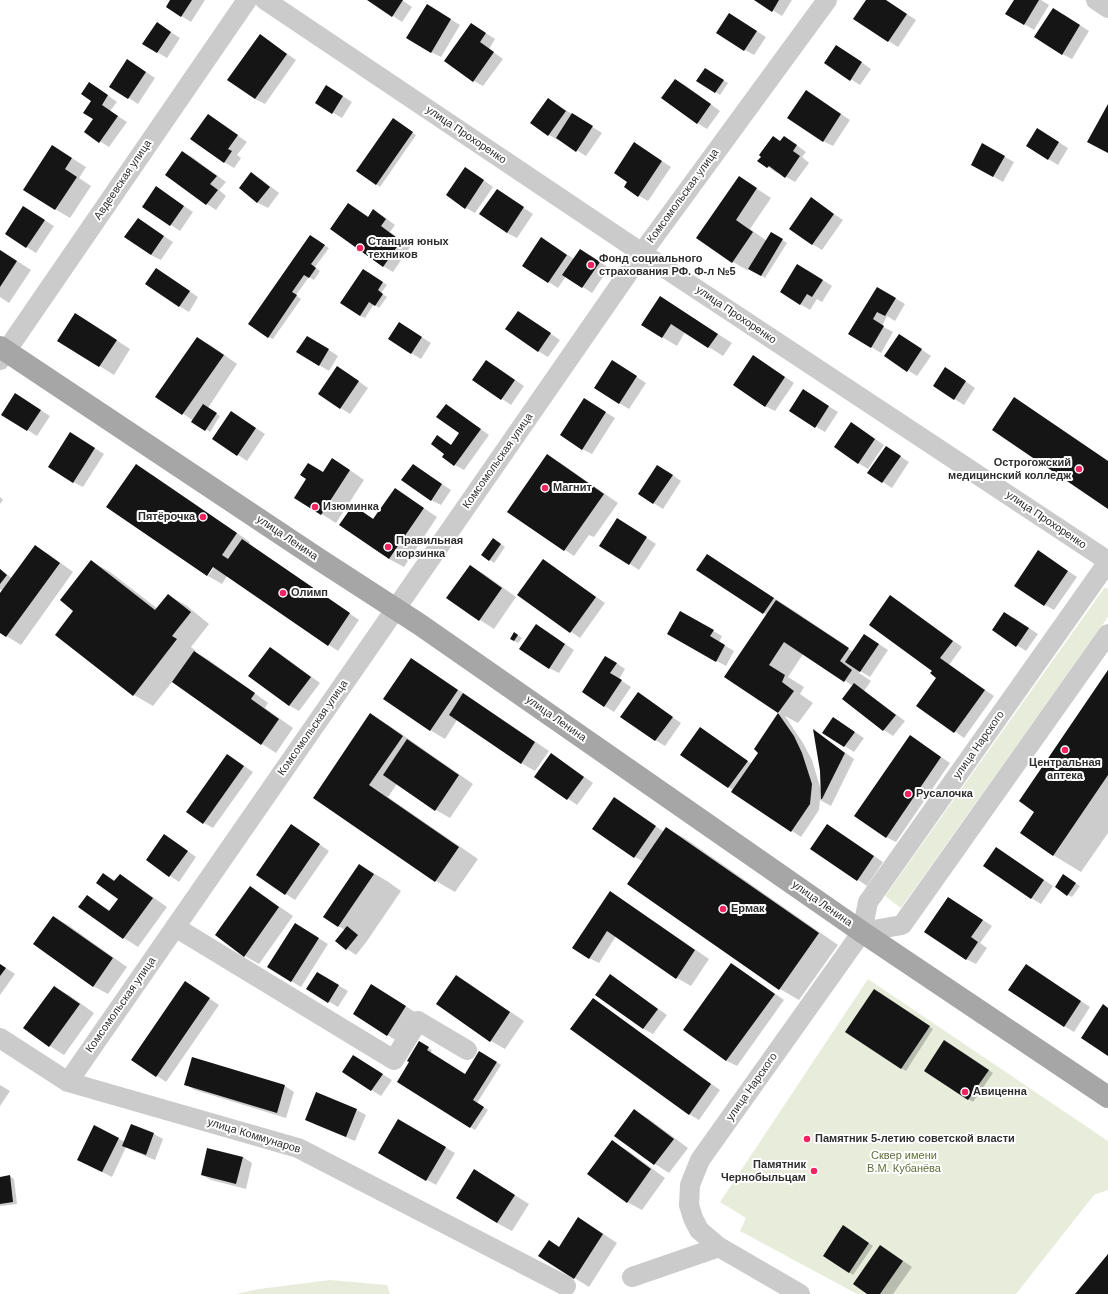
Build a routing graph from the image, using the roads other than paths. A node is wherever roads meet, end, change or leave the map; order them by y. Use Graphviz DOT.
graph roads {
  1 [pos="247,0"];
  2 [pos="265,0"];
  3 [pos="827,0"];
  4 [pos="1096,0"];
  5 [pos="1108,8"];
  6 [pos="642,253"];
  7 [pos="2,353"];
  8 [pos="1108,562"];
  9 [pos="396,608"];
  10 [pos="1108,634"];
  11 [pos="174,927"];
  12 [pos="862,932"];
  13 [pos="0,1038"];
  14 [pos="466,1050"];
  15 [pos="68,1082"];
  16 [pos="1108,1097"];
  17 [pos="719,1247"];
  18 [pos="632,1277"];
  19 [pos="566,1286"];
  20 [pos="800,1294"];
  1 -- 7 [label="street, Авдеевская улица"];
  2 -- 6 [label="street, улица Прохоренко"];
  3 -- 6 [label="street, Комсомольская улица"];
  4 -- 5 [label="street"];
  6 -- 8 [label="street, улица Прохоренко"];
  6 -- 9 [label="street, Комсомольская улица"];
  7 -- 9 [label="main road, улица Ленина"];
  8 -- 12 [label="street, улица Нарского"];
  9 -- 11 [label="street, Комсомольская улица"];
  9 -- 12 [label="main road, улица Ленина"];
  10 -- 12 [label="street"];
  11 -- 14 [label="street"];
  11 -- 15 [label="street, Комсомольская улица"];
  12 -- 16 [label="main road, улица Ленина"];
  12 -- 17 [label="street, улица Нарского"];
  13 -- 15 [label="street, улица Коммунаров"];
  15 -- 19 [label="street, улица Коммунаров"];
  17 -- 18 [label="street"];
  17 -- 20 [label="street"];
}
